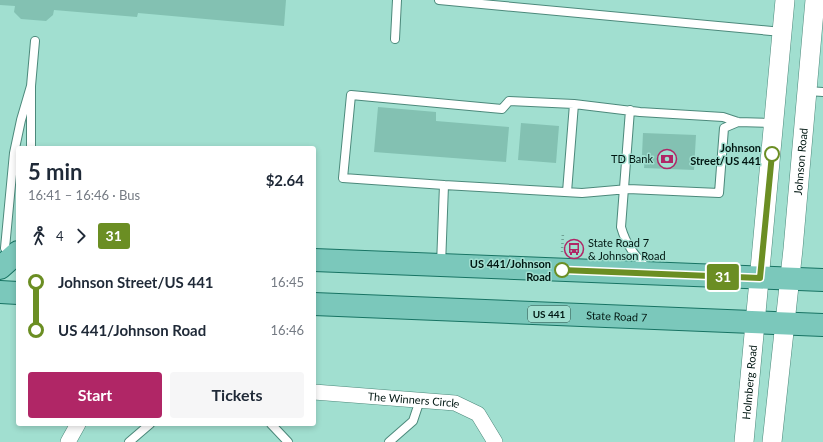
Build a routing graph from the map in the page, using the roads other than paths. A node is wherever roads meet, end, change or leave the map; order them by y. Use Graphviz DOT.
graph roads {
  1 [pos="397,0"];
  2 [pos="439,0"];
  3 [pos="785,0"];
  4 [pos="815,0"];
  5 [pos="782,32"];
  6 [pos="395,39"];
  7 [pos="35,41"];
  8 [pos="31,86"];
  9 [pos="815,92"];
  10 [pos="574,104"];
  11 [pos="630,110"];
  12 [pos="738,122"];
  13 [pos="774,123"];
  14 [pos="31,146"];
  15 [pos="444,185"];
  16 [pos="623,189"];
  17 [pos="567,192"];
  18 [pos="8,253"];
  19 [pos="316,260"];
  20 [pos="441,265"];
  21 [pos="653,274"];
  22 [pos="760,278"];
  23 [pos="790,279"];
  24 [pos="823,280"];
  25 [pos="0,292"];
  26 [pos="16,293"];
  27 [pos="316,304"];
  28 [pos="756,322"];
  29 [pos="784,323"];
  30 [pos="823,325"];
  31 [pos="316,392"];
  32 [pos="420,400"];
  33 [pos="77,426"];
  34 [pos="148,426"];
  35 [pos="273,426"];
  36 [pos="68,442"];
  37 [pos="129,442"];
  38 [pos="288,442"];
  39 [pos="389,442"];
  40 [pos="495,442"];
  41 [pos="744,442"];
  42 [pos="772,442"];
  1 -- 6 [label="lane"];
  2 -- 5 [label="lane"];
  3 -- 5 [label="street"];
  4 -- 9 [label="street, Johnson Road"];
  5 -- 13 [label="street"];
  7 -- 8 [label="lane"];
  8 -- 14 [label="lane"];
  8 -- 18 [label="lane"];
  9 -- 23 [label="street, Johnson Road"];
  10 -- 11 [label="lane"];
  10 -- 15 [label="lane"];
  10 -- 17 [label="lane"];
  11 -- 12 [label="lane"];
  11 -- 16 [label="lane"];
  12 -- 13 [label="lane"];
  12 -- 16 [label="lane"];
  13 -- 22 [label="street"];
  15 -- 17 [label="lane"];
  15 -- 20 [label="lane"];
  16 -- 17 [label="lane"];
  16 -- 21 [label="lane"];
  19 -- 20 [label="main road"];
  20 -- 21 [label="main road"];
  21 -- 22 [label="main road"];
  22 -- 23 [label="main road"];
  22 -- 28 [label="street"];
  23 -- 24 [label="main road"];
  23 -- 29 [label="street, Johnson Road"];
  25 -- 26 [label="main road"];
  27 -- 28 [label="main road, State Road 7 / US 441"];
  28 -- 29 [label="main road, State Road 7 / US 441"];
  28 -- 41 [label="street, Holmberg Road"];
  29 -- 30 [label="main road, State Road 7 / US 441"];
  29 -- 42 [label="street"];
  31 -- 32 [label="street, The Winners Circle"];
  32 -- 39 [label="lane"];
  32 -- 40 [label="street, The Winners Circle"];
  33 -- 36 [label="street"];
  34 -- 37 [label="lane"];
  35 -- 38 [label="lane"];
}
